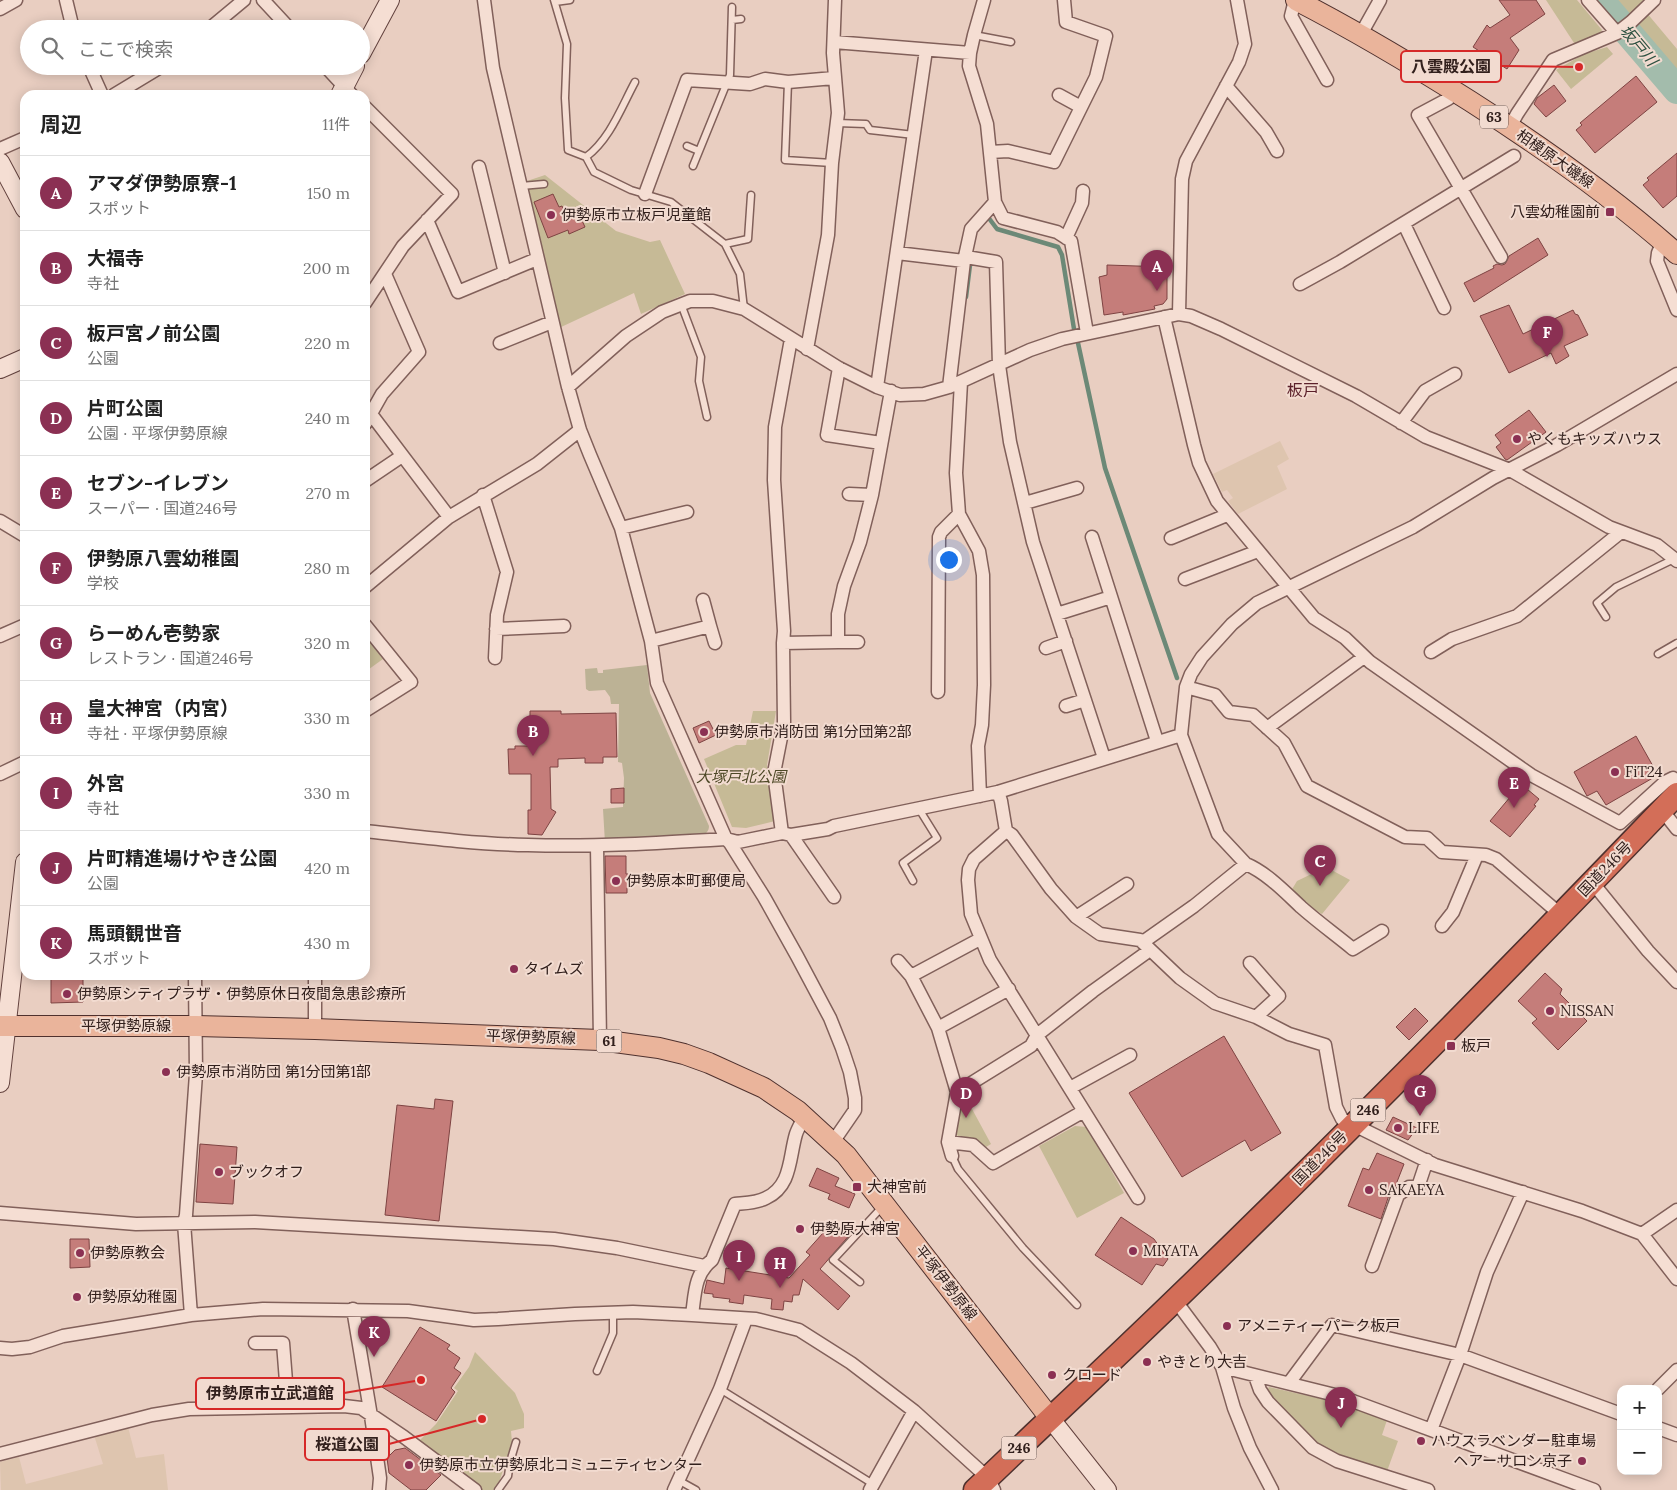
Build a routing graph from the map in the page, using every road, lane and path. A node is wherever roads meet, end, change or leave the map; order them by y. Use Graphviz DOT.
graph roads {
  1 [pos="16,0"];
  2 [pos="66,0"];
  3 [pos="244,0"];
  4 [pos="263,0"];
  5 [pos="390,0"];
  6 [pos="484,0"];
  7 [pos="570,0"];
  8 [pos="835,0"];
  9 [pos="984,0"];
  10 [pos="1064,0"];
  11 [pos="1236,0"];
  12 [pos="1380,0"];
  13 [pos="1588,0"];
  14 [pos="1654,0"];
  15 [pos="554,1"];
  16 [pos="1302,1"];
  17 [pos="732,7"];
  18 [pos="0,8"];
  19 [pos="741,19"];
  20 [pos="71,20"];
  21 [pos="220,20"];
  22 [pos="282,20"];
  23 [pos="732,20"];
  24 [pos="1617,33"];
  25 [pos="1361,34"];
  26 [pos="974,35"];
  27 [pos="1106,36"];
  28 [pos="370,37"];
  29 [pos="1119,39"];
  30 [pos="834,42"];
  31 [pos="1011,42"];
  32 [pos="926,50"];
  33 [pos="970,53"];
  34 [pos="93,75"];
  35 [pos="147,75"];
  36 [pos="332,75"];
  37 [pos="352,75"];
  38 [pos="834,78"];
  39 [pos="1327,80"];
  40 [pos="726,81"];
  41 [pos="635,82"];
  42 [pos="788,82"];
  43 [pos="1226,86"];
  44 [pos="1450,89"];
  45 [pos="100,90"];
  46 [pos="122,90"];
  47 [pos="343,90"];
  48 [pos="346,90"];
  49 [pos="1059,95"];
  50 [pos="1081,107"];
  51 [pos="370,112"];
  52 [pos="837,123"];
  53 [pos="1510,127"];
  54 [pos="915,136"];
  55 [pos="20,140"];
  56 [pos="687,146"];
  57 [pos="0,149"];
  58 [pos="699,151"];
  59 [pos="1277,151"];
  60 [pos="990,152"];
  61 [pos="1514,156"];
  62 [pos="586,157"];
  63 [pos="0,162"];
  64 [pos="832,163"];
  65 [pos="693,166"];
  66 [pos="479,167"];
  67 [pos="544,184"];
  68 [pos="521,186"];
  69 [pos="1462,189"];
  70 [pos="1082,191"];
  71 [pos="645,194"];
  72 [pos="751,195"];
  73 [pos="20,200"];
  74 [pos="995,202"];
  75 [pos="427,220"];
  76 [pos="1404,224"];
  77 [pos="1066,238"];
  78 [pos="725,244"];
  79 [pos="1670,248"];
  80 [pos="897,253"];
  81 [pos="1501,257"];
  82 [pos="537,259"];
  83 [pos="965,259"];
  84 [pos="505,273"];
  85 [pos="384,274"];
  86 [pos="1300,284"];
  87 [pos="370,295"];
  88 [pos="682,304"];
  89 [pos="1444,308"];
  90 [pos="744,309"];
  91 [pos="1677,310"];
  92 [pos="1179,314"];
  93 [pos="1164,317"];
  94 [pos="552,322"];
  95 [pos="1086,332"];
  96 [pos="791,339"];
  97 [pos="500,343"];
  98 [pos="807,349"];
  99 [pos="20,360"];
  100 [pos="999,365"];
  101 [pos="839,368"];
  102 [pos="0,369"];
  103 [pos="1455,374"];
  104 [pos="1677,374"];
  105 [pos="961,382"];
  106 [pos="568,387"];
  107 [pos="877,387"];
  108 [pos="948,387"];
  109 [pos="891,391"];
  110 [pos="370,415"];
  111 [pos="707,417"];
  112 [pos="370,421"];
  113 [pos="1401,423"];
  114 [pos="580,430"];
  115 [pos="881,443"];
  116 [pos="402,456"];
  117 [pos="1510,470"];
  118 [pos="370,478"];
  119 [pos="1077,488"];
  120 [pos="848,494"];
  121 [pos="483,495"];
  122 [pos="872,495"];
  123 [pos="1024,503"];
  124 [pos="687,512"];
  125 [pos="959,514"];
  126 [pos="1227,515"];
  127 [pos="449,517"];
  128 [pos="0,521"];
  129 [pos="621,528"];
  130 [pos="1621,532"];
  131 [pos="20,533"];
  132 [pos="1092,537"];
  133 [pos="1171,538"];
  134 [pos="1258,551"];
  135 [pos="1676,560"];
  136 [pos="1191,581"];
  137 [pos="370,583"];
  138 [pos="1288,586"];
  139 [pos="1111,597"];
  140 [pos="703,600"];
  141 [pos="1058,614"];
  142 [pos="1606,617"];
  143 [pos="564,626"];
  144 [pos="710,626"];
  145 [pos="20,627"];
  146 [pos="496,629"];
  147 [pos="370,631"];
  148 [pos="0,636"];
  149 [pos="651,641"];
  150 [pos="1066,641"];
  151 [pos="783,642"];
  152 [pos="838,642"];
  153 [pos="858,642"];
  154 [pos="715,643"];
  155 [pos="1677,643"];
  156 [pos="1046,648"];
  157 [pos="1431,652"];
  158 [pos="1658,654"];
  159 [pos="1364,657"];
  160 [pos="495,658"];
  161 [pos="1186,687"];
  162 [pos="938,692"];
  163 [pos="1085,700"];
  164 [pos="1066,706"];
  165 [pos="370,708"];
  166 [pos="1267,728"];
  167 [pos="1181,735"];
  168 [pos="1158,741"];
  169 [pos="1104,758"];
  170 [pos="20,764"];
  171 [pos="0,774"];
  172 [pos="1677,781"];
  173 [pos="998,792"];
  174 [pos="980,796"];
  175 [pos="1669,802"];
  176 [pos="918,808"];
  177 [pos="1677,828"];
  178 [pos="1006,831"];
  179 [pos="370,832"];
  180 [pos="787,834"];
  181 [pos="726,840"];
  182 [pos="597,846"];
  183 [pos="1478,855"];
  184 [pos="1246,864"];
  185 [pos="913,880"];
  186 [pos="1592,882"];
  187 [pos="1127,884"];
  188 [pos="834,897"];
  189 [pos="20,901"];
  190 [pos="1561,915"];
  191 [pos="1076,917"];
  192 [pos="1442,926"];
  193 [pos="1382,931"];
  194 [pos="980,939"];
  195 [pos="1147,946"];
  196 [pos="898,961"];
  197 [pos="1250,963"];
  198 [pos="911,976"];
  199 [pos="195,980"];
  200 [pos="315,980"];
  201 [pos="1677,982"];
  202 [pos="1009,989"];
  203 [pos="1256,1017"];
  204 [pos="4,1026"];
  205 [pos="196,1026"];
  206 [pos="938,1028"];
  207 [pos="315,1029"];
  208 [pos="1037,1035"];
  209 [pos="600,1040"];
  210 [pos="1130,1055"];
  211 [pos="0,1083"];
  212 [pos="1070,1088"];
  213 [pos="957,1092"];
  214 [pos="1084,1111"];
  215 [pos="804,1116"];
  216 [pos="1353,1125"];
  217 [pos="833,1142"];
  218 [pos="948,1142"];
  219 [pos="952,1156"];
  220 [pos="1427,1160"];
  221 [pos="1523,1192"];
  222 [pos="1138,1198"];
  223 [pos="885,1205"];
  224 [pos="1677,1210"];
  225 [pos="0,1213"];
  226 [pos="184,1223"];
  227 [pos="1642,1234"];
  228 [pos="704,1266"];
  229 [pos="1372,1266"];
  230 [pos="1677,1279"];
  231 [pos="860,1282"];
  232 [pos="1175,1300"];
  233 [pos="1077,1305"];
  234 [pos="353,1309"];
  235 [pos="613,1314"];
  236 [pos="191,1315"];
  237 [pos="692,1315"];
  238 [pos="746,1319"];
  239 [pos="255,1343"];
  240 [pos="0,1348"];
  241 [pos="1460,1355"];
  242 [pos="1222,1367"];
  243 [pos="1677,1370"];
  244 [pos="597,1371"];
  245 [pos="1256,1376"];
  246 [pos="1289,1384"];
  247 [pos="1662,1385"];
  248 [pos="720,1389"];
  249 [pos="288,1407"];
  250 [pos="914,1411"];
  251 [pos="1617,1413"];
  252 [pos="371,1416"];
  253 [pos="1050,1418"];
  254 [pos="1662,1429"];
  255 [pos="1431,1430"];
  256 [pos="1677,1434"];
  257 [pos="516,1442"];
  258 [pos="0,1454"];
  259 [pos="676,1485"];
  260 [pos="986,1486"];
  261 [pos="872,1487"];
  262 [pos="379,1490"];
  263 [pos="475,1490"];
  264 [pos="498,1490"];
  265 [pos="696,1490"];
  266 [pos="1107,1490"];
  267 [pos="1272,1490"];
  268 [pos="1428,1490"];
  269 [pos="1594,1490"];
  1 -- 18 [label="street"];
  2 -- 20 [label="street"];
  3 -- 21 [label="street"];
  4 -- 22 [label="street"];
  5 -- 28 [label="street"];
  6 -- 68 [label="street"];
  7 -- 15 [label="lane"];
  8 -- 30 [label="street"];
  9 -- 26 [label="street"];
  10 -- 27 [label="street"];
  11 -- 43 [label="street"];
  12 -- 25 [label="street"];
  13 -- 24 [label="street"];
  14 -- 24 [label="street"];
  15 -- 62 [label="lane"];
  16 -- 25 [label="main road, 相模原大磯線 / 63"];
  16 -- 39 [label="street"];
  17 -- 23 [label="lane"];
  19 -- 23 [label="lane"];
  23 -- 40 [label="lane"];
  24 -- 53 [label="street"];
  25 -- 44 [label="main road, 相模原大磯線 / 63"];
  26 -- 31 [label="lane"];
  26 -- 33 [label="street"];
  27 -- 29 [label="street"];
  27 -- 50 [label="street"];
  30 -- 32 [label="street"];
  30 -- 38 [label="street"];
  32 -- 33 [label="street"];
  32 -- 54 [label="street"];
  33 -- 60 [label="street"];
  34 -- 45 [label="street"];
  35 -- 46 [label="street"];
  36 -- 47 [label="street"];
  37 -- 48 [label="street"];
  38 -- 42 [label="street"];
  38 -- 52 [label="street"];
  40 -- 42 [label="street"];
  40 -- 58 [label="lane"];
  40 -- 71 [label="street"];
  41 -- 62 [label="lane"];
  42 -- 64 [label="lane"];
  43 -- 59 [label="street"];
  43 -- 92 [label="street"];
  44 -- 53 [label="main road, 相模原大磯線 / 63"];
  44 -- 69 [label="street"];
  49 -- 50 [label="street"];
  50 -- 60 [label="street"];
  51 -- 75 [label="street"];
  52 -- 54 [label="lane"];
  52 -- 64 [label="street"];
  53 -- 79 [label="main road, 相模原大磯線 / 63"];
  54 -- 80 [label="street"];
  55 -- 57 [label="street"];
  56 -- 58 [label="lane"];
  58 -- 65 [label="lane"];
  60 -- 74 [label="street"];
  61 -- 69 [label="street"];
  62 -- 71 [label="lane"];
  63 -- 73 [label="street"];
  64 -- 98 [label="street"];
  66 -- 84 [label="street"];
  67 -- 68 [label="lane"];
  68 -- 82 [label="street"];
  69 -- 76 [label="street"];
  69 -- 81 [label="street"];
  70 -- 77 [label="street"];
  71 -- 78 [label="lane"];
  72 -- 78 [label="lane"];
  74 -- 77 [label="street"];
  74 -- 83 [label="street"];
  75 -- 84 [label="street"];
  75 -- 85 [label="street"];
  76 -- 86 [label="street"];
  76 -- 89 [label="street"];
  77 -- 95 [label="street"];
  78 -- 90 [label="lane"];
  79 -- 91 [label="street"];
  80 -- 83 [label="street"];
  80 -- 107 [label="street"];
  82 -- 84 [label="street"];
  82 -- 94 [label="street"];
  83 -- 100 [label="street"];
  83 -- 108 [label="street"];
  85 -- 87 [label="street"];
  85 -- 110 [label="street"];
  88 -- 90 [label="street"];
  88 -- 106 [label="street"];
  88 -- 111 [label="lane"];
  90 -- 96 [label="street"];
  92 -- 93 [label="street"];
  92 -- 113 [label="street"];
  93 -- 95 [label="street"];
  93 -- 126 [label="street"];
  94 -- 97 [label="street"];
  94 -- 106 [label="street"];
  95 -- 100 [label="street"];
  96 -- 98 [label="street"];
  96 -- 151 [label="street"];
  98 -- 101 [label="street"];
  99 -- 102 [label="street"];
  100 -- 105 [label="street"];
  100 -- 123 [label="street"];
  101 -- 107 [label="street"];
  101 -- 115 [label="street"];
  103 -- 113 [label="street"];
  104 -- 117 [label="street"];
  105 -- 108 [label="street"];
  105 -- 125 [label="street"];
  106 -- 114 [label="street"];
  107 -- 109 [label="street"];
  108 -- 109 [label="street"];
  109 -- 115 [label="street"];
  112 -- 116 [label="street"];
  113 -- 117 [label="street"];
  114 -- 121 [label="street"];
  114 -- 129 [label="street"];
  115 -- 122 [label="street"];
  116 -- 118 [label="street"];
  116 -- 127 [label="street"];
  117 -- 130 [label="street"];
  117 -- 138 [label="street"];
  119 -- 123 [label="street"];
  120 -- 122 [label="street"];
  121 -- 127 [label="street"];
  121 -- 146 [label="street"];
  122 -- 152 [label="street"];
  123 -- 141 [label="street"];
  124 -- 129 [label="street"];
  125 -- 162 [label="street"];
  125 -- 174 [label="street"];
  126 -- 133 [label="street"];
  126 -- 134 [label="street"];
  127 -- 137 [label="street"];
  128 -- 131 [label="street"];
  129 -- 149 [label="street"];
  130 -- 135 [label="street"];
  130 -- 157 [label="street"];
  132 -- 139 [label="street"];
  134 -- 136 [label="street"];
  134 -- 138 [label="street"];
  135 -- 142 [label="lane"];
  138 -- 159 [label="street"];
  138 -- 161 [label="street"];
  139 -- 141 [label="street"];
  139 -- 168 [label="street"];
  140 -- 144 [label="street"];
  141 -- 150 [label="street"];
  143 -- 146 [label="street"];
  144 -- 149 [label="street"];
  144 -- 154 [label="street"];
  145 -- 148 [label="street"];
  146 -- 160 [label="street"];
  147 -- 165 [label="street"];
  149 -- 181 [label="street"];
  150 -- 156 [label="street"];
  150 -- 163 [label="street"];
  151 -- 152 [label="street"];
  151 -- 180 [label="street"];
  152 -- 153 [label="street"];
  155 -- 158 [label="lane"];
  159 -- 166 [label="street"];
  159 -- 172 [label="street"];
  161 -- 166 [label="street"];
  161 -- 167 [label="street"];
  163 -- 164 [label="street"];
  163 -- 169 [label="street"];
  166 -- 183 [label="street"];
  167 -- 168 [label="street"];
  167 -- 184 [label="street"];
  168 -- 169 [label="street"];
  169 -- 173 [label="street"];
  170 -- 171 [label="street"];
  173 -- 174 [label="street"];
  173 -- 178 [label="street"];
  174 -- 176 [label="street"];
  175 -- 177 [label="street"];
  175 -- 186 [label="highway, 国道246号 / 246"];
  176 -- 180 [label="street"];
  176 -- 185 [label="lane"];
  178 -- 191 [label="street"];
  178 -- 194 [label="street"];
  179 -- 182 [label="street"];
  180 -- 181 [label="street"];
  180 -- 188 [label="street"];
  181 -- 182 [label="street"];
  181 -- 217 [label="street"];
  182 -- 209 [label="street"];
  183 -- 190 [label="street"];
  183 -- 192 [label="street"];
  184 -- 193 [label="street"];
  184 -- 195 [label="street"];
  186 -- 190 [label="highway, 国道246号 / 246"];
  186 -- 201 [label="street"];
  187 -- 191 [label="street"];
  189 -- 204 [label="street"];
  190 -- 216 [label="highway, 国道246号 / 246"];
  191 -- 195 [label="street"];
  194 -- 198 [label="street"];
  194 -- 202 [label="street"];
  195 -- 203 [label="street"];
  195 -- 208 [label="street"];
  196 -- 198 [label="street"];
  197 -- 203 [label="street"];
  198 -- 206 [label="street"];
  199 -- 205 [label="street"];
  200 -- 207 [label="street"];
  202 -- 206 [label="street"];
  202 -- 208 [label="street"];
  203 -- 216 [label="street"];
  204 -- 205 [label="main road, 平塚伊勢原線 / 61"];
  204 -- 211 [label="street"];
  205 -- 207 [label="main road, 平塚伊勢原線 / 61"];
  205 -- 226 [label="street"];
  206 -- 213 [label="street"];
  207 -- 209 [label="main road, 平塚伊勢原線 / 61"];
  208 -- 212 [label="street"];
  208 -- 213 [label="street"];
  209 -- 215 [label="main road, 平塚伊勢原線 / 61"];
  210 -- 212 [label="street"];
  212 -- 214 [label="street"];
  213 -- 218 [label="street"];
  214 -- 218 [label="street"];
  214 -- 222 [label="street"];
  215 -- 217 [label="main road, 平塚伊勢原線 / 61"];
  215 -- 228 [label="street"];
  216 -- 220 [label="street"];
  216 -- 232 [label="highway, 国道246号 / 246"];
  217 -- 223 [label="main road, 平塚伊勢原線 / 61"];
  218 -- 219 [label="street"];
  219 -- 233 [label="lane"];
  220 -- 221 [label="street"];
  220 -- 229 [label="street"];
  221 -- 227 [label="street"];
  221 -- 241 [label="street"];
  223 -- 231 [label="lane"];
  223 -- 253 [label="main road, 平塚伊勢原線 / 61"];
  224 -- 227 [label="street"];
  225 -- 226 [label="street"];
  226 -- 228 [label="street"];
  226 -- 236 [label="street"];
  227 -- 230 [label="street"];
  228 -- 237 [label="street"];
  232 -- 242 [label="street"];
  232 -- 253 [label="highway, 国道246号 / 246"];
  234 -- 235 [label="street"];
  234 -- 236 [label="street"];
  234 -- 252 [label="street"];
  235 -- 237 [label="street"];
  235 -- 244 [label="lane"];
  236 -- 240 [label="street"];
  237 -- 238 [label="street"];
  238 -- 248 [label="street"];
  238 -- 250 [label="street"];
  239 -- 249 [label="street"];
  241 -- 246 [label="street"];
  241 -- 251 [label="street"];
  241 -- 255 [label="street"];
  242 -- 245 [label="street"];
  242 -- 267 [label="street"];
  243 -- 247 [label="street"];
  245 -- 246 [label="street"];
  245 -- 268 [label="street"];
  246 -- 255 [label="street"];
  248 -- 259 [label="street"];
  248 -- 261 [label="lane"];
  249 -- 252 [label="street"];
  249 -- 258 [label="street"];
  250 -- 260 [label="street"];
  250 -- 261 [label="street"];
  252 -- 262 [label="street"];
  252 -- 263 [label="street"];
  253 -- 260 [label="highway, 国道246号 / 246"];
  253 -- 266 [label="street"];
  254 -- 256 [label="street"];
  255 -- 269 [label="street"];
  257 -- 264 [label="lane"];
  259 -- 265 [label="lane"];
}
